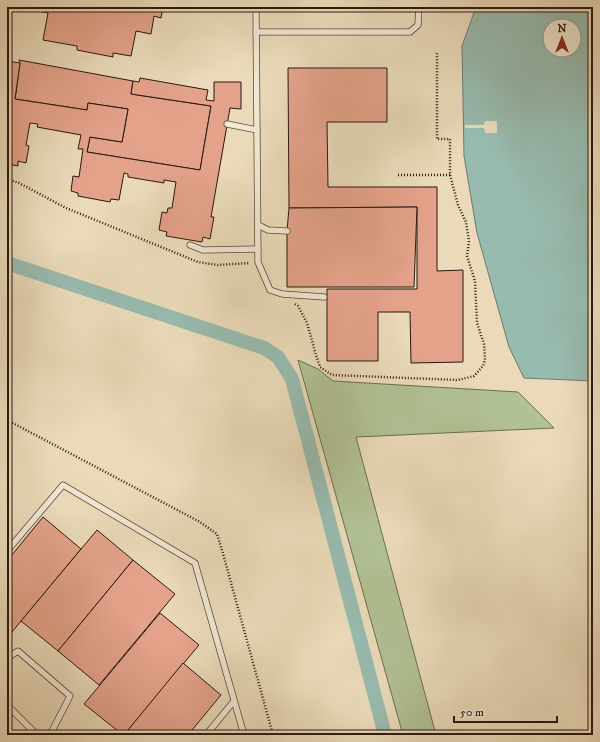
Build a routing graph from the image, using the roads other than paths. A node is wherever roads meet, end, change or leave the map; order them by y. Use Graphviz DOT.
graph roads {
  1 [pos="256,7"];
  2 [pos="419,7"];
  3 [pos="256,32"];
  4 [pos="227,124"];
  5 [pos="257,130"];
  6 [pos="258,225"];
  7 [pos="287,231"];
  8 [pos="190,246"];
  9 [pos="258,249"];
  10 [pos="324,297"];
  11 [pos="7,551"];
  12 [pos="7,658"];
  13 [pos="234,701"];
  14 [pos="7,704"];
  15 [pos="37,735"];
  16 [pos="50,735"];
  17 [pos="206,735"];
  18 [pos="244,735"];
  1 -- 3 [label="lane"];
  2 -- 3 [label="lane"];
  3 -- 5 [label="lane"];
  4 -- 5 [label="lane"];
  5 -- 6 [label="lane"];
  6 -- 7 [label="lane"];
  6 -- 9 [label="lane"];
  8 -- 9 [label="lane"];
  9 -- 10 [label="lane"];
  11 -- 13 [label="lane"];
  12 -- 16 [label="lane"];
  13 -- 17 [label="lane"];
  13 -- 18 [label="lane"];
  14 -- 15 [label="lane"];
}
